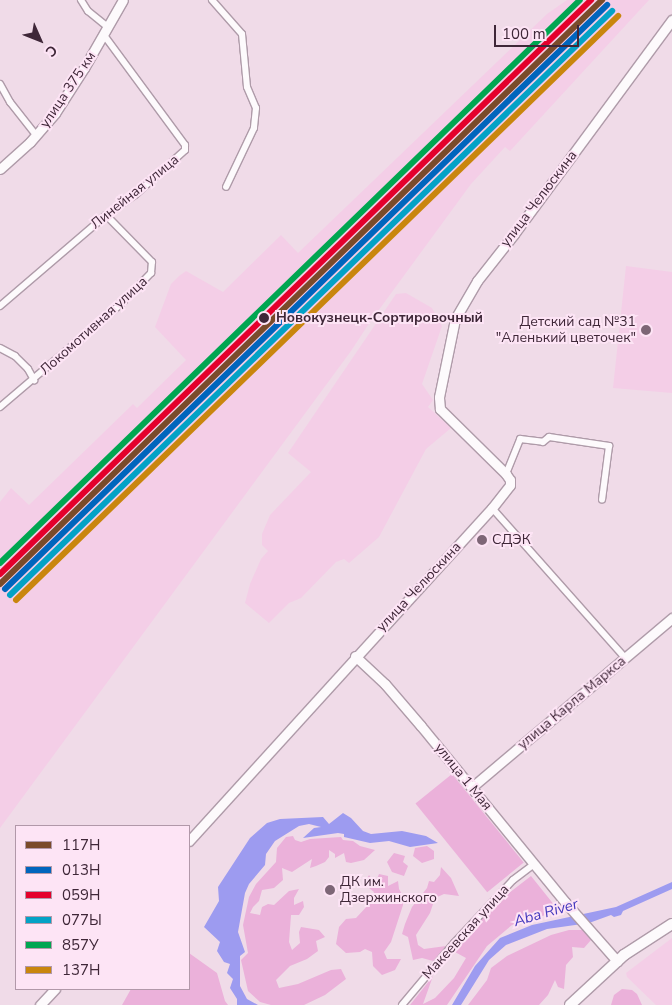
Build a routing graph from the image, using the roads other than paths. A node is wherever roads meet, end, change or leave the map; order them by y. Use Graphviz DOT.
graph roads {
  1 [pos="81,0"];
  2 [pos="123,0"];
  3 [pos="212,0"];
  4 [pos="672,20"];
  5 [pos="106,31"];
  6 [pos="0,84"];
  7 [pos="36,136"];
  8 [pos="0,169"];
  9 [pos="226,187"];
  10 [pos="106,215"];
  11 [pos="0,306"];
  12 [pos="0,348"];
  13 [pos="34,380"];
  14 [pos="0,407"];
  15 [pos="506,474"];
  16 [pos="602,500"];
  17 [pos="492,508"];
  18 [pos="672,618"];
  19 [pos="355,656"];
  20 [pos="625,658"];
  21 [pos="472,787"];
  22 [pos="190,840"];
  23 [pos="534,864"];
  24 [pos="672,924"];
  25 [pos="617,961"];
  26 [pos="54,990"];
  27 [pos="40,1005"];
  28 [pos="402,1005"];
  29 [pos="570,1005"];
  1 -- 5 [label="street"];
  2 -- 5 [label="street, улица 375 км"];
  3 -- 9 [label="street"];
  4 -- 15 [label="street, улица Челюскина"];
  5 -- 7 [label="street, улица 375 км"];
  5 -- 10 [label="street, Линейная улица"];
  6 -- 7 [label="street"];
  7 -- 8 [label="street, улица 375 км"];
  10 -- 11 [label="street, Линейная улица"];
  10 -- 13 [label="street, Локомотивная улица"];
  12 -- 13 [label="street"];
  13 -- 14 [label="street, Локомотивная улица"];
  15 -- 16 [label="street"];
  15 -- 17 [label="street, улица Челюскина"];
  17 -- 19 [label="street, улица Челюскина"];
  17 -- 20 [label="street"];
  18 -- 20 [label="street, улица Карла Маркса"];
  19 -- 21 [label="street, улица 1 Мая"];
  19 -- 22 [label="street, улица Челюскина"];
  20 -- 21 [label="street, улица Карла Маркса"];
  21 -- 23 [label="street, улица 1 Мая"];
  23 -- 25 [label="street, улица 1 Мая"];
  23 -- 28 [label="street, Макеевская улица"];
  24 -- 25 [label="main road"];
  25 -- 29 [label="main road"];
  26 -- 27 [label="street"];
}
